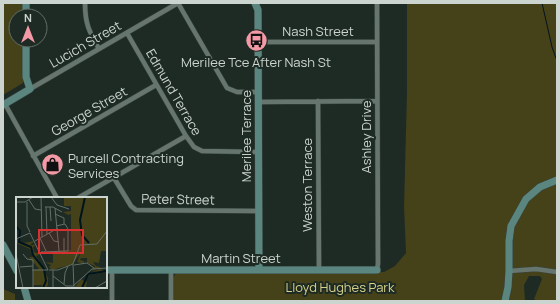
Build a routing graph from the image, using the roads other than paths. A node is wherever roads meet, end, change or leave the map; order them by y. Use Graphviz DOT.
graph roads {
  1 [pos="85,3"];
  2 [pos="178,3"];
  3 [pos="255,3"];
  4 [pos="377,3"];
  5 [pos="127,33"];
  6 [pos="258,42"];
  7 [pos="377,42"];
  8 [pos="26,48"];
  9 [pos="99,49"];
  10 [pos="156,85"];
  11 [pos="30,89"];
  12 [pos="258,92"];
  13 [pos="318,101"];
  14 [pos="258,102"];
  15 [pos="377,102"];
  16 [pos="4,104"];
  17 [pos="186,136"];
  18 [pos="258,152"];
  19 [pos="33,156"];
  20 [pos="114,178"];
  21 [pos="557,180"];
  22 [pos="57,197"];
  23 [pos="80,197"];
  24 [pos="259,211"];
  25 [pos="3,245"];
  26 [pos="16,269"];
  27 [pos="109,270"];
  28 [pos="171,270"];
  29 [pos="259,270"];
  30 [pos="319,270"];
  31 [pos="377,270"];
  32 [pos="509,272"];
  33 [pos="557,272"];
  34 [pos="24,288"];
  35 [pos="28,301"];
  36 [pos="112,301"];
  37 [pos="171,301"];
  38 [pos="505,301"];
  1 -- 9 [label="street"];
  2 -- 5 [label="street, Lucich Street"];
  2 -- 12 [label="street"];
  3 -- 6 [label="street, Merilee Terrace"];
  4 -- 7 [label="street, Ashley Drive"];
  5 -- 9 [label="street, Lucich Street"];
  5 -- 10 [label="street, Edmund Terrace"];
  6 -- 7 [label="street, Nash Street"];
  6 -- 12 [label="street, Merilee Terrace"];
  7 -- 15 [label="street, Ashley Drive"];
  8 -- 11 [label="street"];
  9 -- 11 [label="street, Lucich Street"];
  10 -- 17 [label="street, Edmund Terrace"];
  10 -- 19 [label="street, George Street"];
  11 -- 16 [label="street, Lucich Street"];
  12 -- 14 [label="street, Merilee Terrace"];
  13 -- 14 [label="street"];
  13 -- 15 [label="street"];
  13 -- 30 [label="street, Weston Terrace"];
  14 -- 18 [label="street, Merilee Terrace"];
  15 -- 31 [label="street, Ashley Drive"];
  16 -- 19 [label="street"];
  17 -- 18 [label="street, Edmund Terrace"];
  17 -- 20 [label="street"];
  18 -- 24 [label="street, Merilee Terrace"];
  19 -- 22 [label="street"];
  20 -- 23 [label="street"];
  20 -- 24 [label="street, Peter Street"];
  21 -- 32 [label="street"];
  24 -- 29 [label="street, Merilee Terrace"];
  25 -- 26 [label="street"];
  27 -- 28 [label="street, Martin Street"];
  27 -- 36 [label="street"];
  28 -- 29 [label="street, Martin Street"];
  28 -- 37 [label="street"];
  29 -- 30 [label="street, Martin Street"];
  30 -- 31 [label="street, Martin Street"];
  32 -- 33 [label="street"];
  32 -- 38 [label="street"];
  34 -- 35 [label="street"];
}
